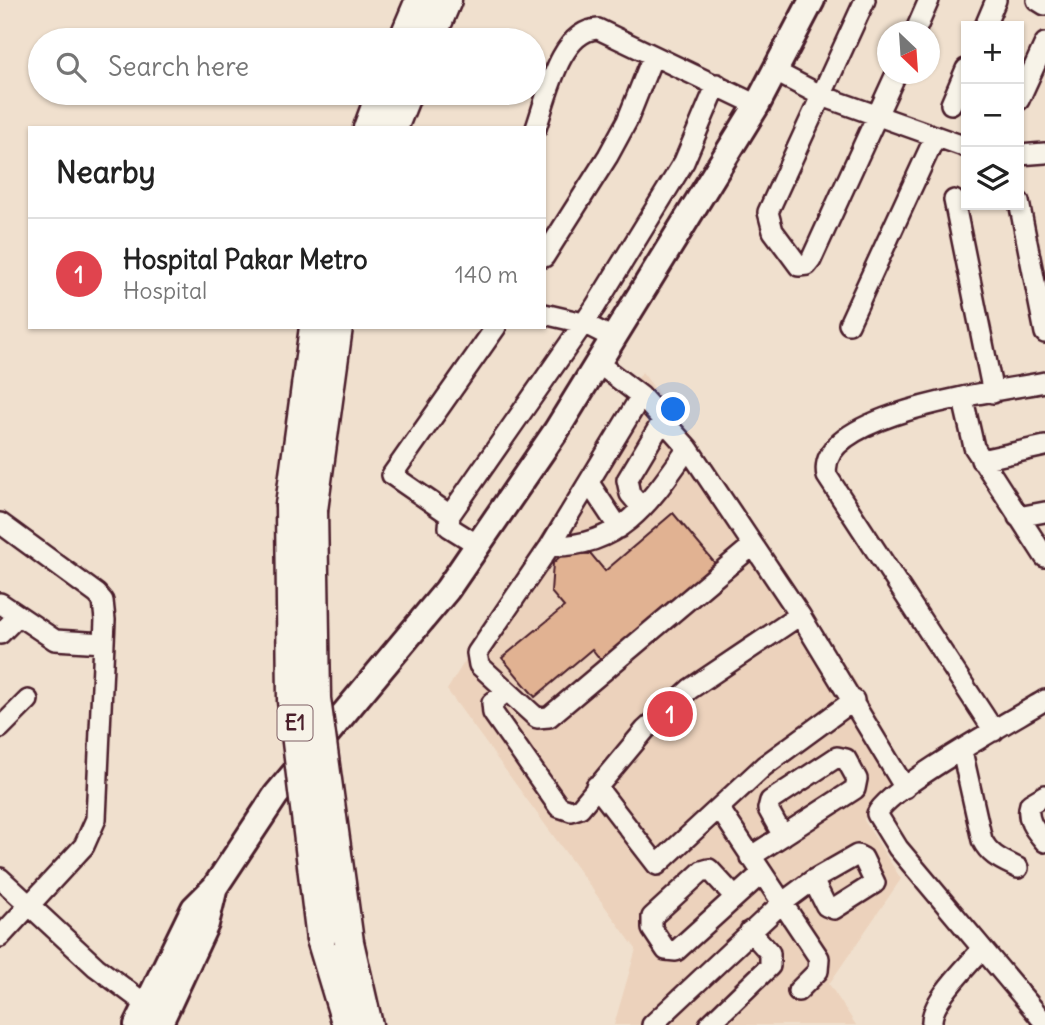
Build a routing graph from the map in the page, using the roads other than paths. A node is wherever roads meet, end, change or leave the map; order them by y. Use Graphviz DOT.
graph roads {
  1 [pos="420,0"];
  2 [pos="447,0"];
  3 [pos="812,0"];
  4 [pos="865,0"];
  5 [pos="929,0"];
  6 [pos="996,0"];
  7 [pos="1037,0"];
  8 [pos="1045,5"];
  9 [pos="920,21"];
  10 [pos="987,21"];
  11 [pos="408,28"];
  12 [pos="435,28"];
  13 [pos="1045,43"];
  14 [pos="653,56"];
  15 [pos="776,72"];
  16 [pos="961,81"];
  17 [pos="717,84"];
  18 [pos="891,84"];
  19 [pos="1024,89"];
  20 [pos="822,96"];
  21 [pos="546,101"];
  22 [pos="951,104"];
  23 [pos="377,105"];
  24 [pos="402,105"];
  25 [pos="545,105"];
  26 [pos="757,105"];
  27 [pos="877,115"];
  28 [pos="369,126"];
  29 [pos="394,126"];
  30 [pos="537,126"];
  31 [pos="935,137"];
  32 [pos="961,145"];
  33 [pos="1045,153"];
  34 [pos="1024,155"];
  35 [pos="954,200"];
  36 [pos="1021,210"];
  37 [pos="546,254"];
  38 [pos="546,314"];
  39 [pos="583,323"];
  40 [pos="849,324"];
  41 [pos="314,329"];
  42 [pos="338,329"];
  43 [pos="495,329"];
  44 [pos="1045,333"];
  45 [pos="615,339"];
  46 [pos="599,364"];
  47 [pos="1045,382"];
  48 [pos="993,393"];
  49 [pos="641,396"];
  50 [pos="963,399"];
  51 [pos="663,420"];
  52 [pos="1045,446"];
  53 [pos="688,448"];
  54 [pos="981,460"];
  55 [pos="589,483"];
  56 [pos="302,508"];
  57 [pos="642,508"];
  58 [pos="1045,512"];
  59 [pos="450,515"];
  60 [pos="1018,517"];
  61 [pos="0,523"];
  62 [pos="619,528"];
  63 [pos="478,545"];
  64 [pos="752,545"];
  65 [pos="550,546"];
  66 [pos="1045,557"];
  67 [pos="0,603"];
  68 [pos="800,615"];
  69 [pos="18,616"];
  70 [pos="0,634"];
  71 [pos="104,643"];
  72 [pos="506,692"];
  73 [pos="28,700"];
  74 [pos="1045,700"];
  75 [pos="854,701"];
  76 [pos="0,728"];
  77 [pos="994,731"];
  78 [pos="962,751"];
  79 [pos="596,786"];
  80 [pos="905,788"];
  81 [pos="1045,795"];
  82 [pos="719,808"];
  83 [pos="783,836"];
  84 [pos="1045,842"];
  85 [pos="750,857"];
  86 [pos="1018,868"];
  87 [pos="762,873"];
  88 [pos="0,878"];
  89 [pos="813,880"];
  90 [pos="734,897"];
  91 [pos="782,903"];
  92 [pos="29,906"];
  93 [pos="750,931"];
  94 [pos="0,937"];
  95 [pos="982,949"];
  96 [pos="797,991"];
  97 [pos="148,1018"];
  98 [pos="1045,1023"];
  99 [pos="347,1025"];
  100 [pos="369,1025"];
  101 [pos="652,1025"];
  102 [pos="709,1025"];
  103 [pos="932,1025"];
  1 -- 11 [label="highway"];
  2 -- 12 [label="highway"];
  3 -- 15 [label="main road"];
  4 -- 20 [label="street"];
  5 -- 9 [label="street"];
  6 -- 10 [label="street"];
  7 -- 8 [label="street"];
  13 -- 19 [label="street"];
  14 -- 17 [label="street"];
  14 -- 21 [label="street"];
  14 -- 37 [label="street"];
  15 -- 20 [label="street"];
  15 -- 26 [label="main road"];
  16 -- 22 [label="street"];
  17 -- 26 [label="street"];
  17 -- 39 [label="street"];
  18 -- 27 [label="street"];
  20 -- 27 [label="street"];
  20 -- 27 [label="street"];
  23 -- 28 [label="highway"];
  24 -- 29 [label="highway"];
  25 -- 30 [label="street"];
  26 -- 45 [label="main road"];
  27 -- 31 [label="street"];
  31 -- 32 [label="street"];
  31 -- 40 [label="street"];
  33 -- 34 [label="street"];
  35 -- 48 [label="street"];
  36 -- 44 [label="street"];
  38 -- 39 [label="street"];
  39 -- 45 [label="street"];
  39 -- 59 [label="street"];
  41 -- 56 [label="highway, E1"];
  42 -- 56 [label="highway, E1"];
  43 -- 59 [label="street"];
  45 -- 46 [label="main road"];
  46 -- 49 [label="street"];
  46 -- 63 [label="main road"];
  47 -- 48 [label="street"];
  48 -- 50 [label="street"];
  49 -- 51 [label="street"];
  49 -- 55 [label="street"];
  50 -- 54 [label="street"];
  50 -- 77 [label="street"];
  51 -- 53 [label="street"];
  51 -- 57 [label="street"];
  52 -- 54 [label="street"];
  53 -- 57 [label="street"];
  53 -- 64 [label="street"];
  54 -- 60 [label="street"];
  55 -- 62 [label="street"];
  55 -- 65 [label="street"];
  56 -- 99 [label="highway, E1, bridge"];
  56 -- 100 [label="highway, E1, bridge"];
  57 -- 62 [label="street"];
  58 -- 60 [label="street"];
  59 -- 63 [label="street"];
  60 -- 66 [label="street"];
  61 -- 71 [label="street"];
  62 -- 65 [label="street"];
  63 -- 97 [label="main road"];
  64 -- 68 [label="street"];
  64 -- 72 [label="street"];
  65 -- 72 [label="street"];
  67 -- 69 [label="street"];
  68 -- 75 [label="street"];
  68 -- 79 [label="street"];
  69 -- 70 [label="street"];
  69 -- 71 [label="street"];
  71 -- 92 [label="street"];
  72 -- 79 [label="street"];
  73 -- 76 [label="street"];
  74 -- 77 [label="street"];
  75 -- 80 [label="street"];
  75 -- 82 [label="street"];
  77 -- 78 [label="street"];
  78 -- 80 [label="street"];
  78 -- 86 [label="street"];
  79 -- 82 [label="street"];
  80 -- 95 [label="street"];
  81 -- 84 [label="street"];
  82 -- 85 [label="street"];
  83 -- 83 [label="street"];
  83 -- 85 [label="street"];
  85 -- 87 [label="street"];
  87 -- 90 [label="street"];
  87 -- 91 [label="street"];
  88 -- 92 [label="street"];
  89 -- 91 [label="street"];
  91 -- 93 [label="street"];
  91 -- 96 [label="street"];
  92 -- 94 [label="street"];
  92 -- 97 [label="street"];
  93 -- 101 [label="street"];
  93 -- 102 [label="street"];
  95 -- 98 [label="street"];
  95 -- 103 [label="street"];
}
